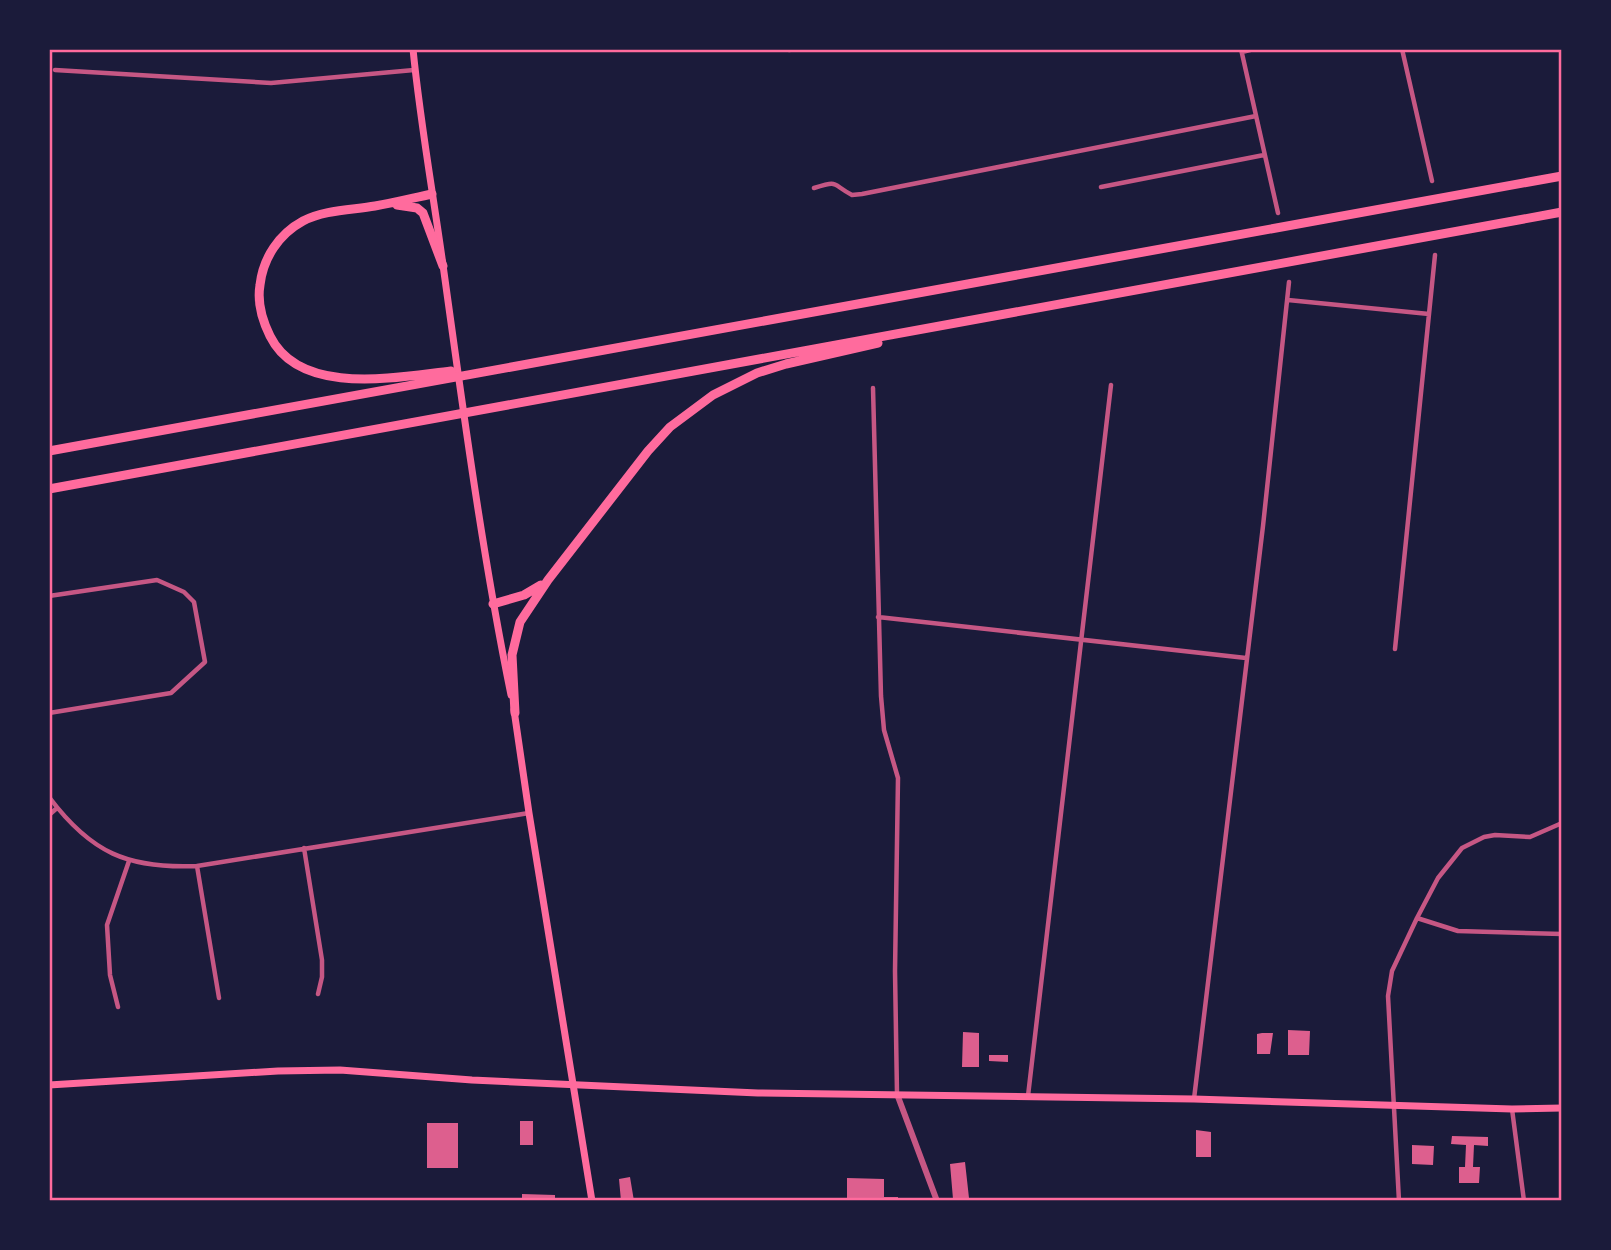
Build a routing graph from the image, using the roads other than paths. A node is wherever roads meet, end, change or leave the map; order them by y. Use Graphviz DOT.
graph roads {
  1 [pos="414,49"];
  2 [pos="796,49"];
  3 [pos="1254,49"];
  4 [pos="1402,49"];
  5 [pos="789,50"];
  6 [pos="1241,50"];
  7 [pos="55,70"];
  8 [pos="415,70"];
  9 [pos="1256,116"];
  10 [pos="1264,155"];
  11 [pos="1562,176"];
  12 [pos="1432,181"];
  13 [pos="1101,187"];
  14 [pos="814,188"];
  15 [pos="432,194"];
  16 [pos="378,206"];
  17 [pos="1562,212"];
  18 [pos="1278,213"];
  19 [pos="1435,255"];
  20 [pos="443,266"];
  21 [pos="1289,282"];
  22 [pos="1095,298"];
  23 [pos="1289,300"];
  24 [pos="1429,314"];
  25 [pos="515,364"];
  26 [pos="1111,386"];
  27 [pos="873,388"];
  28 [pos="49,451"];
  29 [pos="49,489"];
  30 [pos="548,580"];
  31 [pos="49,596"];
  32 [pos="493,604"];
  33 [pos="878,617"];
  34 [pos="1081,641"];
  35 [pos="1395,649"];
  36 [pos="1246,658"];
  37 [pos="49,713"];
  38 [pos="515,713"];
  39 [pos="49,797"];
  40 [pos="57,808"];
  41 [pos="528,813"];
  42 [pos="49,815"];
  43 [pos="1562,823"];
  44 [pos="304,848"];
  45 [pos="129,861"];
  46 [pos="197,866"];
  47 [pos="1417,918"];
  48 [pos="1562,934"];
  49 [pos="318,994"];
  50 [pos="219,998"];
  51 [pos="118,1007"];
  52 [pos="575,1084"];
  53 [pos="49,1085"];
  54 [pos="898,1094"];
  55 [pos="1028,1096"];
  56 [pos="1194,1099"];
  57 [pos="1395,1103"];
  58 [pos="1562,1108"];
  59 [pos="1512,1109"];
  60 [pos="592,1201"];
  61 [pos="937,1201"];
  62 [pos="1399,1201"];
  63 [pos="1524,1201"];
  1 -- 8 [label="main road"];
  2 -- 5 [label="street"];
  3 -- 6 [label="street"];
  4 -- 12 [label="street"];
  6 -- 9 [label="street"];
  7 -- 8 [label="street"];
  8 -- 15 [label="main road"];
  9 -- 10 [label="street"];
  9 -- 14 [label="street"];
  10 -- 13 [label="street"];
  10 -- 18 [label="street"];
  11 -- 25 [label="highway"];
  15 -- 16 [label="highway"];
  15 -- 20 [label="main road"];
  16 -- 20 [label="highway"];
  16 -- 25 [label="highway"];
  17 -- 22 [label="highway"];
  19 -- 24 [label="street"];
  20 -- 32 [label="main road"];
  21 -- 23 [label="street"];
  22 -- 29 [label="highway"];
  22 -- 30 [label="highway"];
  23 -- 24 [label="street"];
  23 -- 36 [label="street"];
  24 -- 35 [label="street"];
  25 -- 28 [label="highway"];
  26 -- 34 [label="street"];
  27 -- 33 [label="street"];
  30 -- 32 [label="highway"];
  30 -- 38 [label="highway"];
  31 -- 37 [label="street"];
  32 -- 38 [label="main road"];
  33 -- 34 [label="street"];
  33 -- 54 [label="street"];
  34 -- 36 [label="street"];
  34 -- 55 [label="street"];
  36 -- 56 [label="street"];
  38 -- 41 [label="main road"];
  39 -- 40 [label="street"];
  40 -- 42 [label="street"];
  40 -- 45 [label="street"];
  41 -- 44 [label="street"];
  41 -- 52 [label="main road"];
  43 -- 47 [label="street"];
  44 -- 46 [label="street"];
  44 -- 49 [label="street"];
  45 -- 46 [label="street"];
  45 -- 51 [label="street"];
  46 -- 50 [label="street"];
  47 -- 48 [label="street"];
  47 -- 57 [label="street"];
  52 -- 53 [label="main road"];
  52 -- 54 [label="main road"];
  52 -- 60 [label="main road"];
  54 -- 55 [label="main road"];
  54 -- 61 [label="street"];
  55 -- 56 [label="main road"];
  56 -- 57 [label="main road"];
  57 -- 59 [label="main road"];
  57 -- 62 [label="street"];
  58 -- 59 [label="main road"];
  59 -- 63 [label="street"];
}
